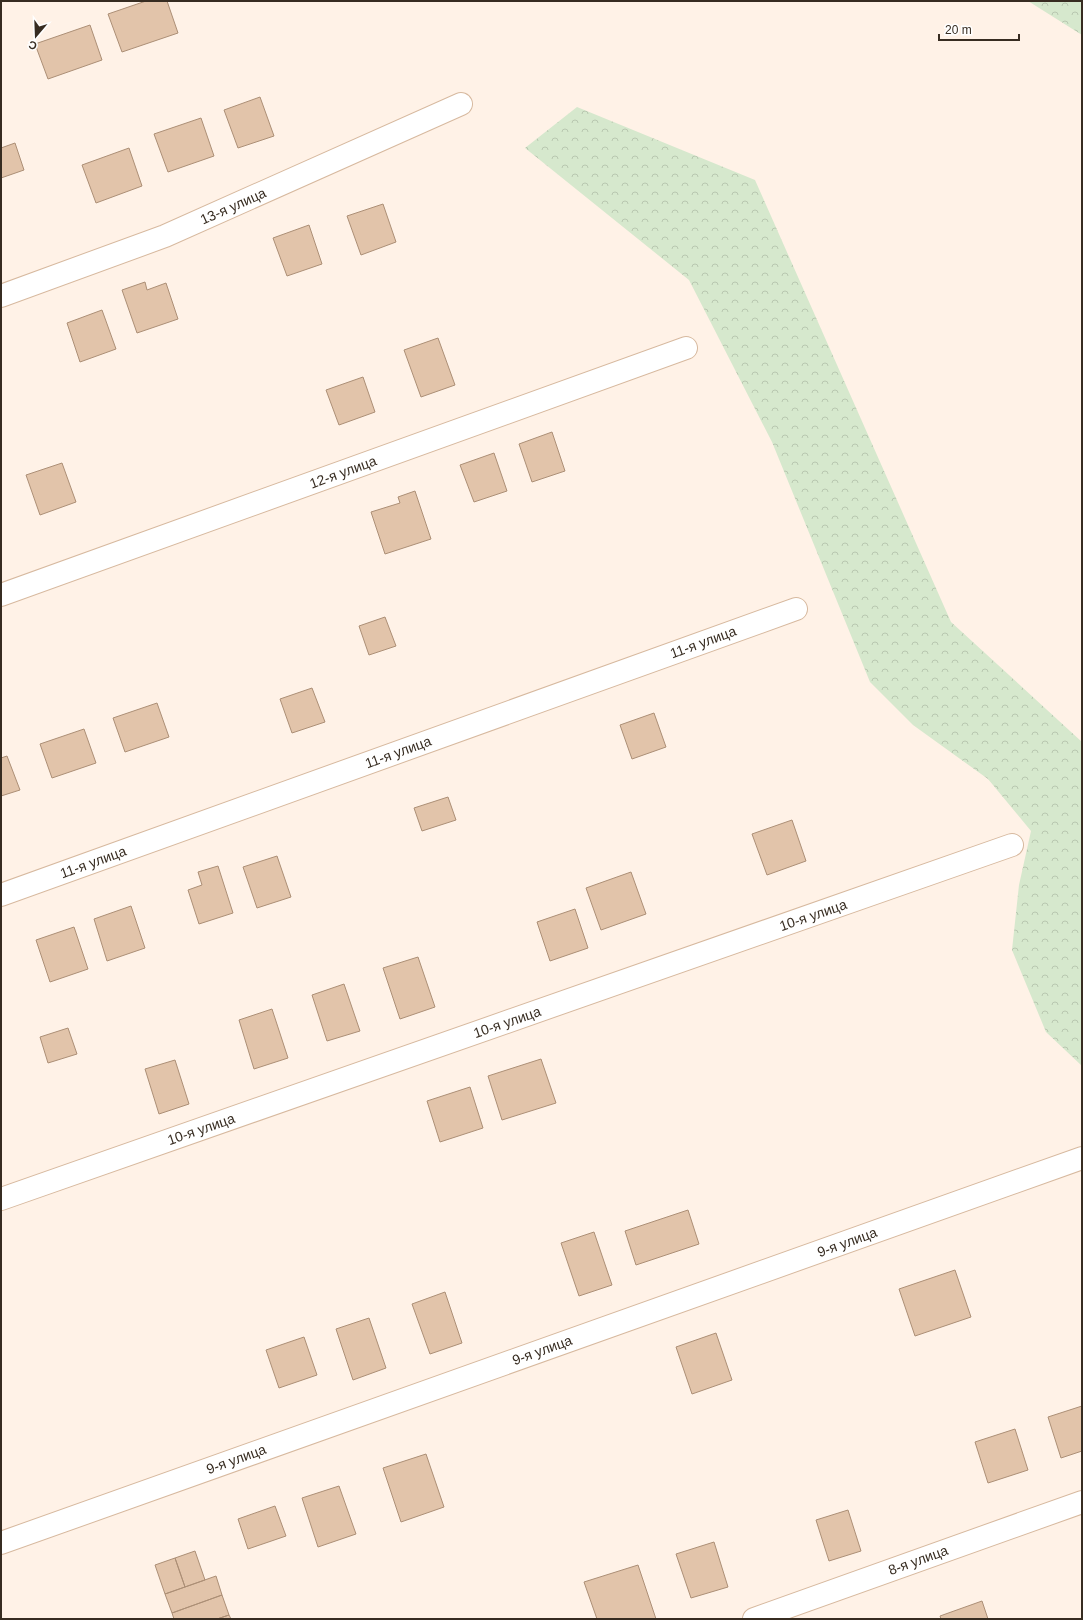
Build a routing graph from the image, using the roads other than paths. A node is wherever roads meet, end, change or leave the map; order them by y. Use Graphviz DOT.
graph roads {
  1 [pos="461,104"];
  2 [pos="1,296"];
  3 [pos="686,348"];
  4 [pos="1,595"];
  5 [pos="796,609"];
  6 [pos="1012,845"];
  7 [pos="1,895"];
  8 [pos="1082,1158"];
  9 [pos="1,1199"];
  10 [pos="1082,1502"];
  11 [pos="1,1543"];
  12 [pos="754,1619"];
  1 -- 2 [label="street, 13-я улица"];
  3 -- 4 [label="street, 12-я улица"];
  5 -- 7 [label="street, 11-я улица"];
  6 -- 9 [label="street, 10-я улица"];
  8 -- 11 [label="street, 9-я улица"];
  10 -- 12 [label="street, 8-я улица"];
}
